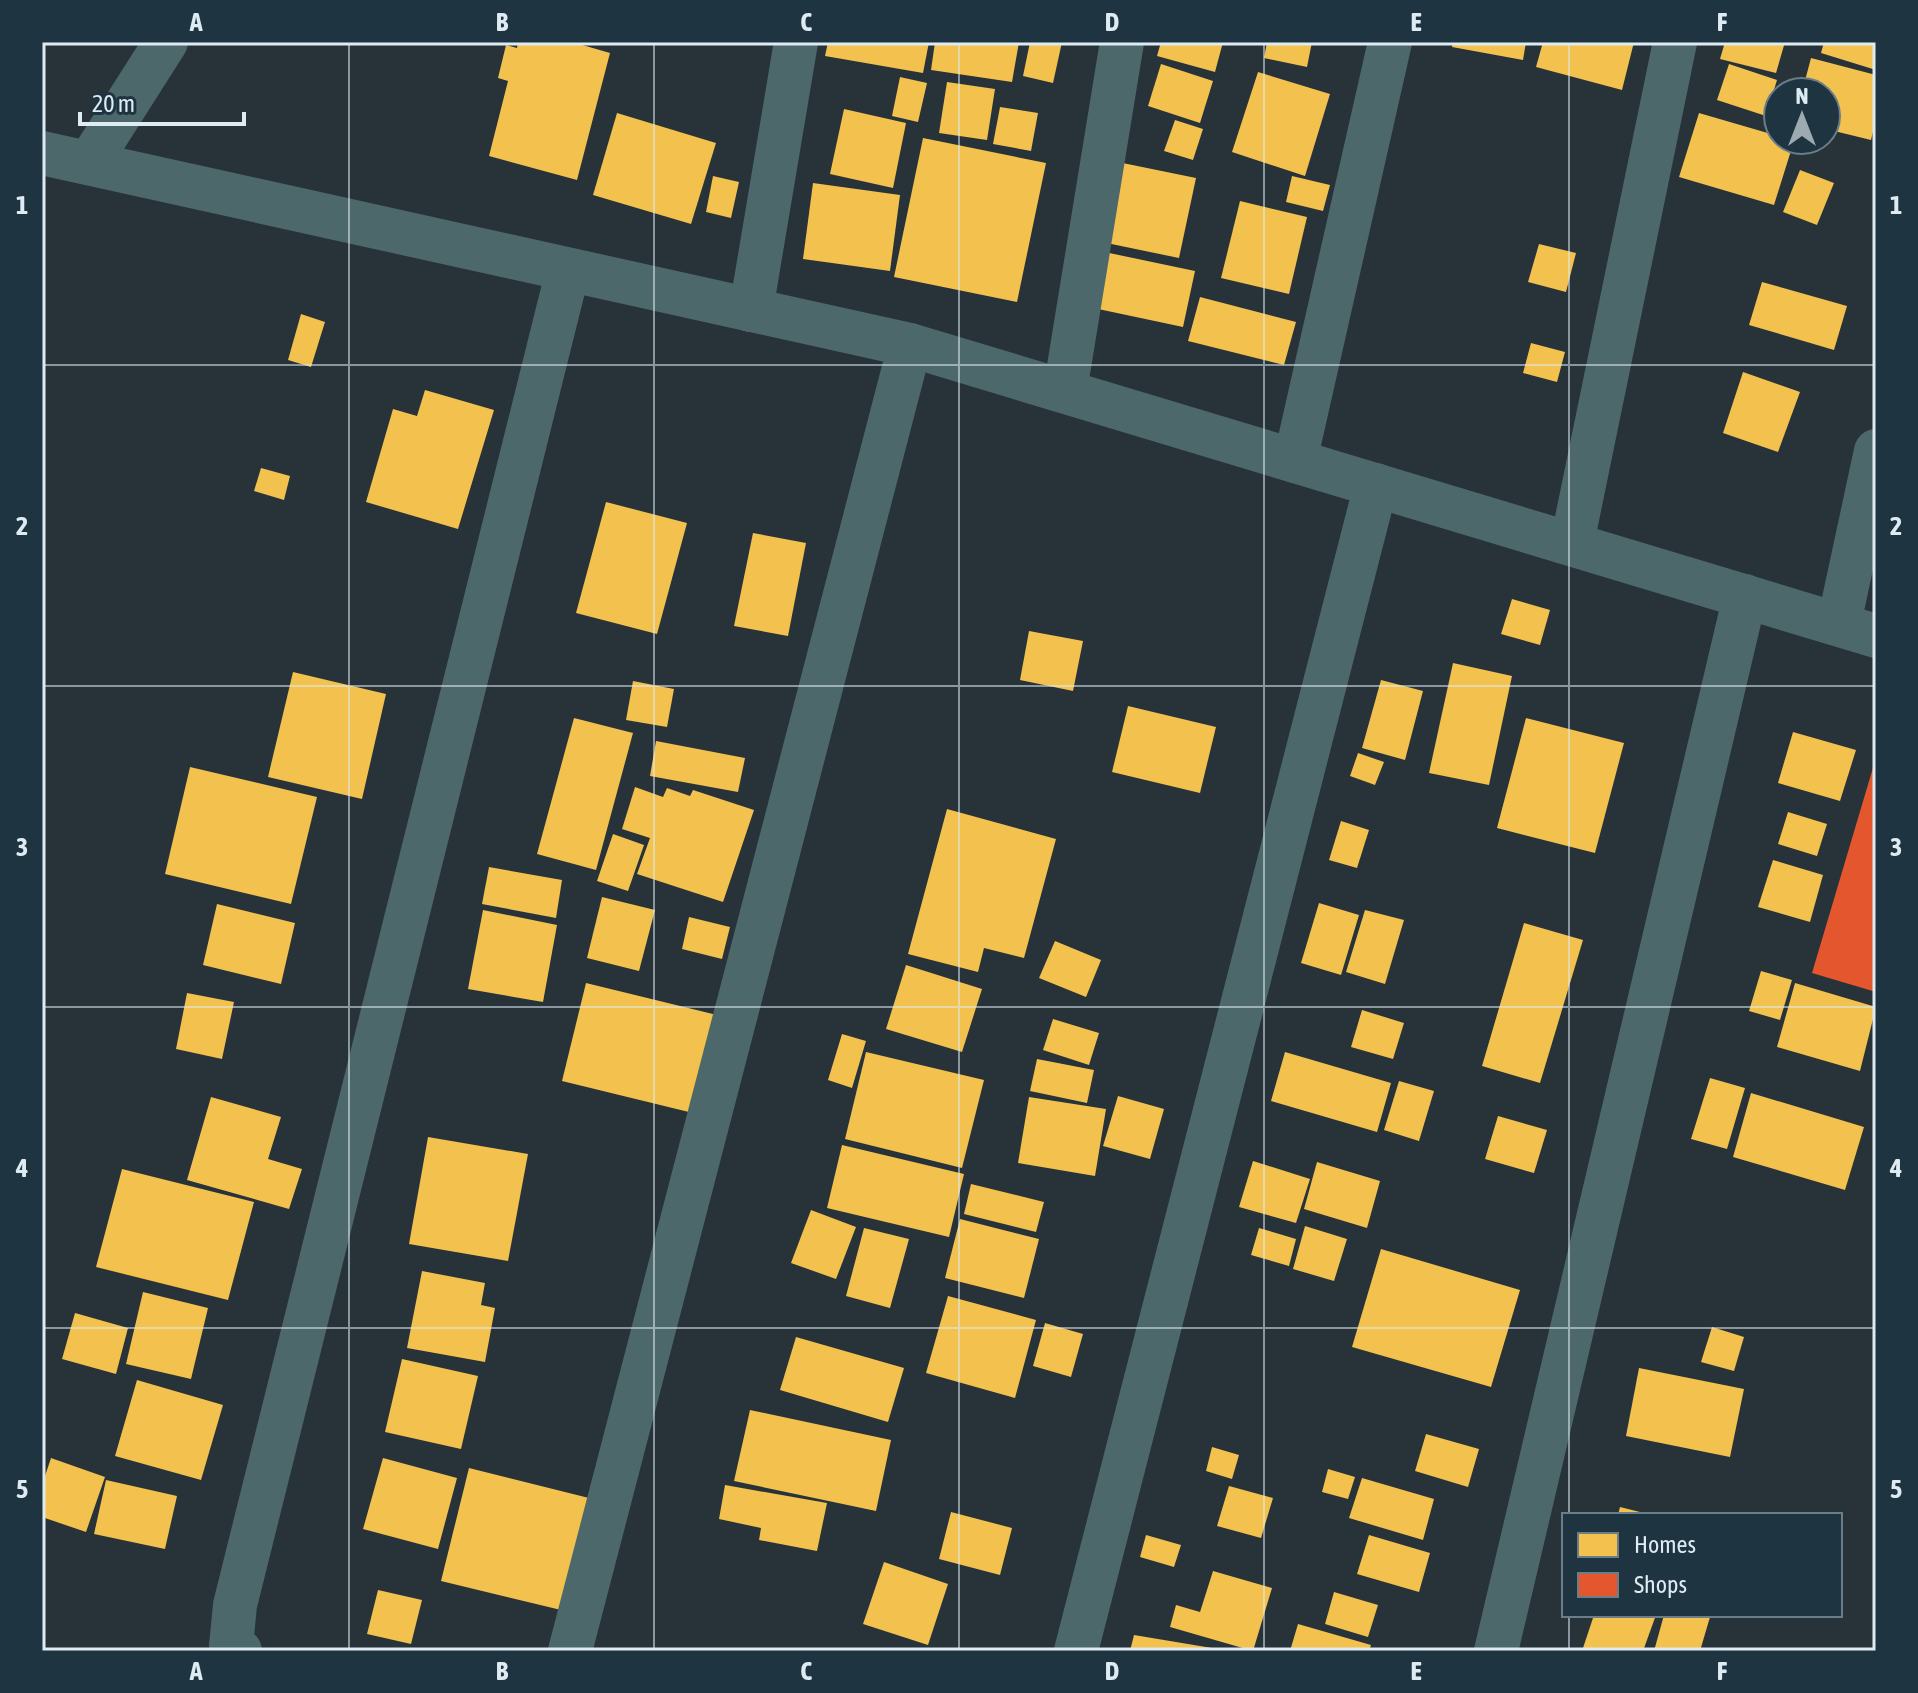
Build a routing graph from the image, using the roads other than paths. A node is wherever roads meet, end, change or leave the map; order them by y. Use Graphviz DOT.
graph roads {
  1 [pos="796,42"];
  2 [pos="1122,42"];
  3 [pos="1390,42"];
  4 [pos="1675,42"];
  5 [pos="158,47"];
  6 [pos="42,153"];
  7 [pos="89,163"];
  8 [pos="568,270"];
  9 [pos="751,310"];
  10 [pos="910,345"];
  11 [pos="1065,391"];
  12 [pos="1876,451"];
  13 [pos="1295,461"];
  14 [pos="1376,485"];
  15 [pos="1572,543"];
  16 [pos="1745,596"];
  17 [pos="1857,629"];
  18 [pos="233,1649"];
  19 [pos="570,1651"];
  20 [pos="1076,1651"];
  21 [pos="1496,1651"];
  1 -- 9 [label="street"];
  2 -- 11 [label="street"];
  3 -- 13 [label="street"];
  4 -- 15 [label="street"];
  5 -- 7 [label="street"];
  6 -- 7 [label="street"];
  7 -- 8 [label="street"];
  8 -- 9 [label="street"];
  8 -- 18 [label="street"];
  9 -- 10 [label="street"];
  10 -- 11 [label="street"];
  10 -- 19 [label="street"];
  11 -- 13 [label="street"];
  12 -- 17 [label="street"];
  13 -- 14 [label="street"];
  14 -- 15 [label="street"];
  14 -- 20 [label="street"];
  15 -- 16 [label="street"];
  16 -- 17 [label="street"];
  16 -- 21 [label="street"];
}
